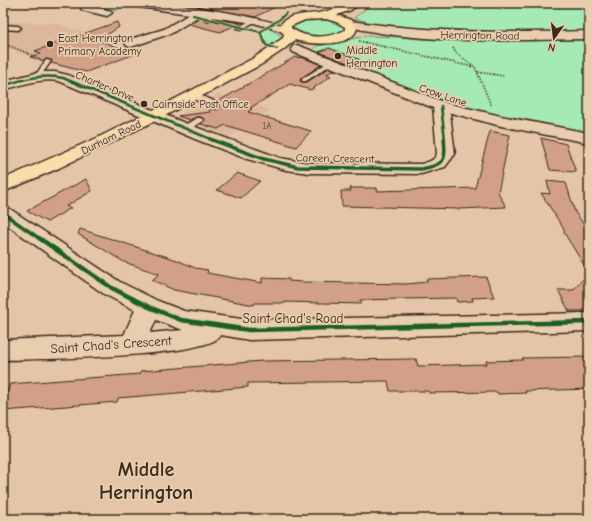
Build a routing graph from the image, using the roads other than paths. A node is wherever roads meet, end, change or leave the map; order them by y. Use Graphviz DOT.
graph roads {
  1 [pos="9,3"];
  2 [pos="97,3"];
  3 [pos="132,3"];
  4 [pos="352,6"];
  5 [pos="3,7"];
  6 [pos="107,13"];
  7 [pos="206,15"];
  8 [pos="316,16"];
  9 [pos="301,18"];
  10 [pos="255,20"];
  11 [pos="346,22"];
  12 [pos="3,27"];
  13 [pos="18,28"];
  14 [pos="240,28"];
  15 [pos="395,31"];
  16 [pos="589,35"];
  17 [pos="333,38"];
  18 [pos="289,39"];
  19 [pos="131,43"];
  20 [pos="48,61"];
  21 [pos="332,62"];
  22 [pos="38,76"];
  23 [pos="304,80"];
  24 [pos="3,86"];
  25 [pos="192,96"];
  26 [pos="215,106"];
  27 [pos="441,106"];
  28 [pos="153,117"];
  29 [pos="200,120"];
  30 [pos="184,129"];
  31 [pos="588,142"];
  32 [pos="3,186"];
  33 [pos="3,213"];
  34 [pos="149,307"];
  35 [pos="589,322"];
  36 [pos="213,325"];
  37 [pos="132,345"];
  38 [pos="3,350"];
  1 -- 5 [label="lane"];
  2 -- 6 [label="street"];
  3 -- 7 [label="street"];
  4 -- 8 [label="highway, Durham Road"];
  4 -- 11 [label="highway, Durham Road"];
  7 -- 10 [label="street"];
  7 -- 19 [label="street"];
  8 -- 9 [label="highway, Durham Road"];
  8 -- 11 [label="highway, Durham Road"];
  9 -- 10 [label="street"];
  9 -- 18 [label="highway, Durham Road"];
  10 -- 14 [label="lane"];
  10 -- 18 [label="street, Crow Lane"];
  11 -- 15 [label="street, Herrington Road"];
  11 -- 17 [label="highway, Durham Road"];
  12 -- 13 [label="lane"];
  15 -- 16 [label="street, Herrington Road"];
  15 -- 17 [label="street, Herrington Road"];
  17 -- 18 [label="highway, Durham Road"];
  18 -- 21 [label="street, Crow Lane"];
  18 -- 25 [label="highway, Durham Road"];
  20 -- 22 [label="lane"];
  21 -- 23 [label="lane"];
  21 -- 27 [label="street, Crow Lane"];
  22 -- 24 [label="street, Charter Drive"];
  22 -- 28 [label="street, Charter Drive"];
  25 -- 26 [label="lane"];
  25 -- 28 [label="highway, Durham Road"];
  27 -- 30 [label="street, Careen Crescent"];
  27 -- 31 [label="street, Crow Lane"];
  28 -- 30 [label="street, Careen Crescent"];
  28 -- 32 [label="highway, Durham Road"];
  29 -- 30 [label="lane"];
  33 -- 34 [label="street, Saint Chad's Road"];
  34 -- 36 [label="street, Saint Chad's Road"];
  34 -- 37 [label="street"];
  35 -- 36 [label="street, Saint Chad's Road"];
  36 -- 37 [label="street, Saint Chad's Crescent"];
  37 -- 38 [label="street, Saint Chad's Crescent"];
}
